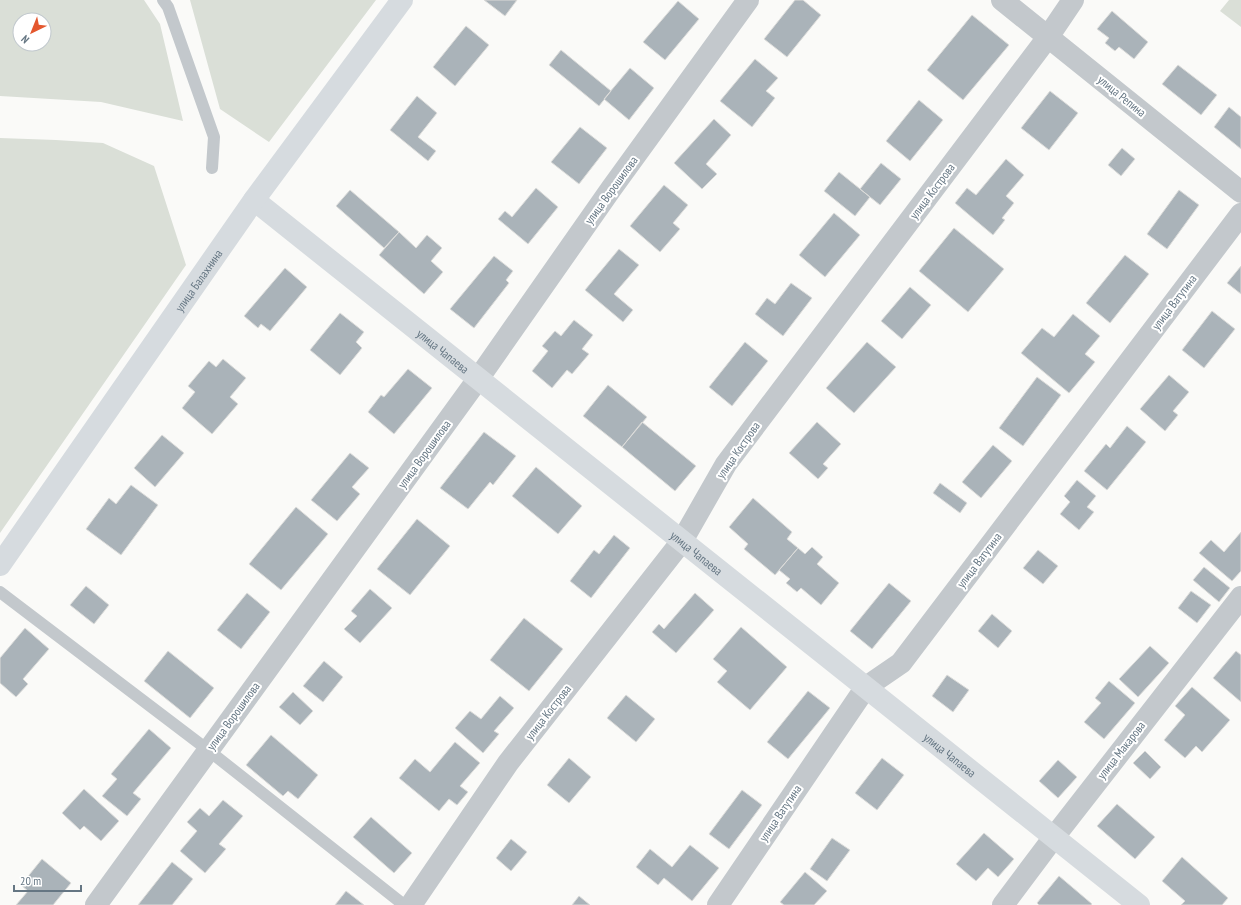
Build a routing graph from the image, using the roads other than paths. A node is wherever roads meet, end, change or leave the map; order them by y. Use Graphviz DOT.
graph roads {
  1 [pos="402,0"];
  2 [pos="748,0"];
  3 [pos="1002,0"];
  4 [pos="1073,0"];
  5 [pos="168,2"];
  6 [pos="1048,37"];
  7 [pos="212,168"];
  8 [pos="1241,192"];
  9 [pos="254,200"];
  10 [pos="1241,214"];
  11 [pos="478,378"];
  12 [pos="682,541"];
  13 [pos="0,565"];
  14 [pos="0,592"];
  15 [pos="1241,597"];
  16 [pos="866,687"];
  17 [pos="208,750"];
  18 [pos="1054,837"];
  19 [pos="96,905"];
  20 [pos="404,905"];
  21 [pos="411,905"];
  22 [pos="718,905"];
  23 [pos="1003,905"];
  24 [pos="1139,905"];
  1 -- 9 [label="street, улица Балахнина"];
  2 -- 11 [label="street, улица Ворошилова"];
  3 -- 6 [label="street, улица Репина"];
  4 -- 6 [label="street, улица Кострова"];
  5 -- 7 [label="lane"];
  6 -- 8 [label="street, улица Репина"];
  6 -- 12 [label="street, улица Кострова"];
  9 -- 11 [label="street, улица Чапаева"];
  9 -- 13 [label="street, улица Балахнина"];
  10 -- 16 [label="street, улица Ватутина"];
  11 -- 12 [label="street, улица Чапаева"];
  11 -- 17 [label="street, улица Ворошилова"];
  12 -- 16 [label="street, улица Чапаева"];
  12 -- 21 [label="street, улица Кострова"];
  14 -- 17 [label="lane"];
  15 -- 18 [label="street, улица Макарова"];
  16 -- 18 [label="street, улица Чапаева"];
  16 -- 22 [label="street, улица Ватутина"];
  17 -- 19 [label="street, улица Ворошилова"];
  17 -- 20 [label="lane"];
  18 -- 23 [label="street, улица Макарова"];
  18 -- 24 [label="street, улица Чапаева"];
}
